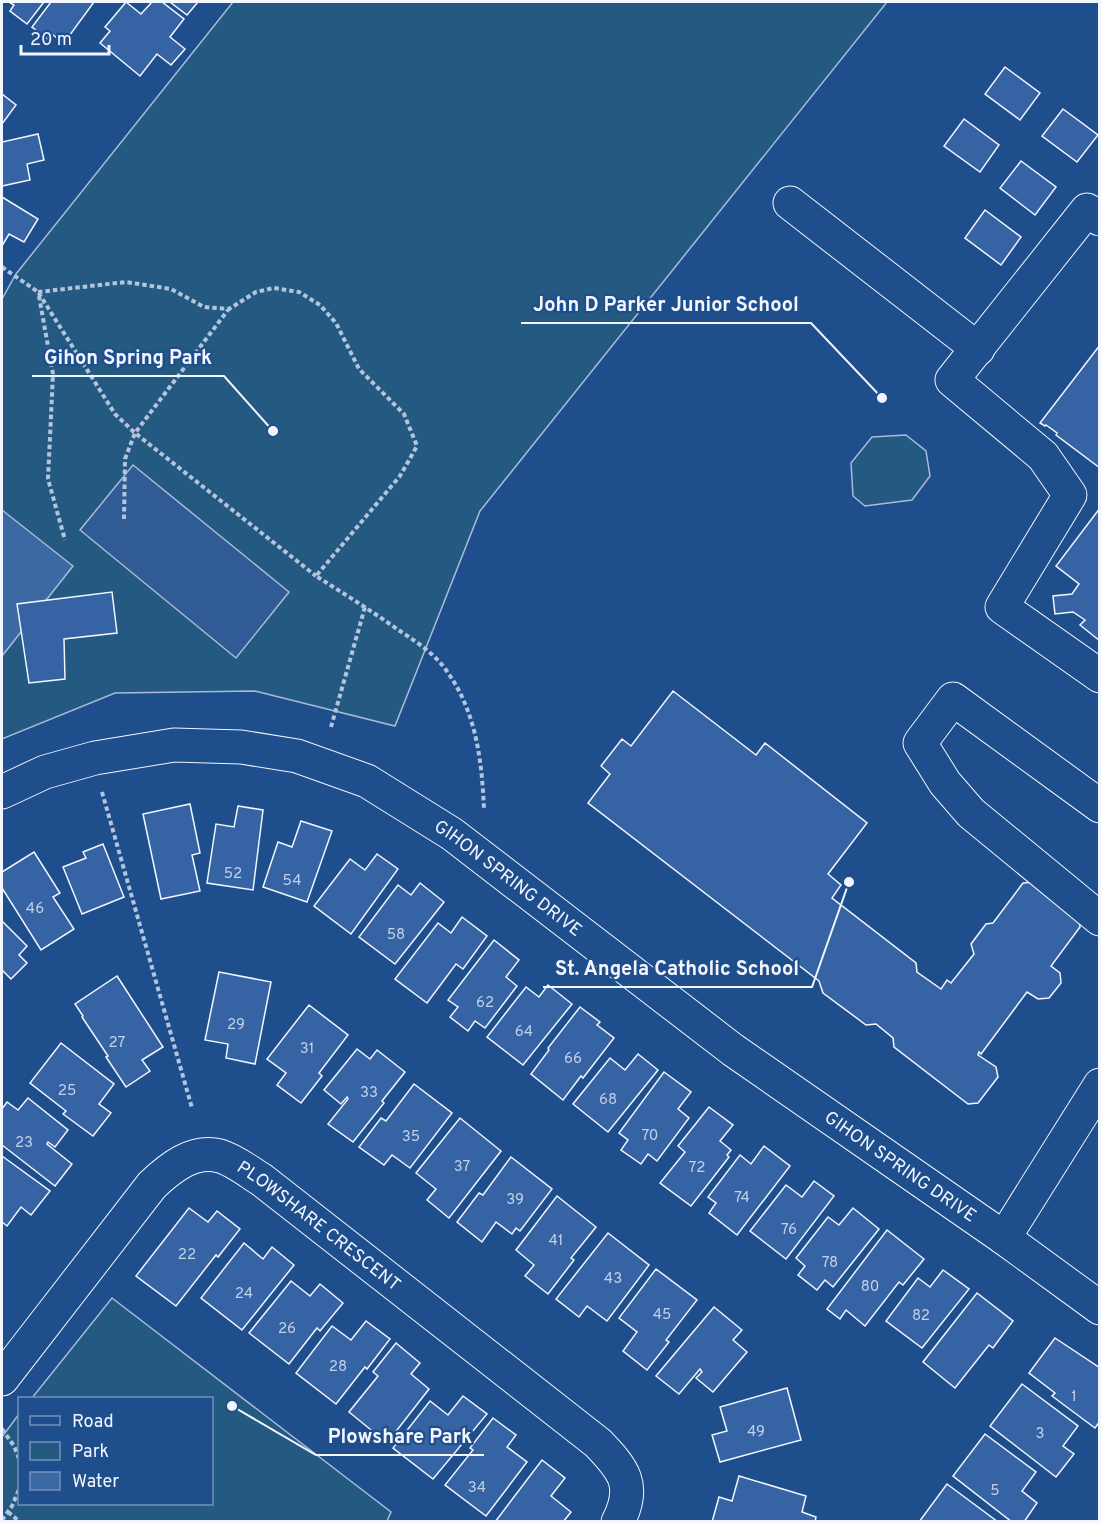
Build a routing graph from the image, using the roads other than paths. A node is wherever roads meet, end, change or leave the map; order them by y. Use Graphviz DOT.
graph roads {
  1 [pos="790,203"];
  2 [pos="1100,219"];
  3 [pos="978,349"];
  4 [pos="1100,676"];
  5 [pos="2,792"];
  6 [pos="1100,807"];
  7 [pos="1100,919"];
  8 [pos="1100,1085"];
  9 [pos="1004,1238"];
  10 [pos="1100,1308"];
  11 [pos="2,1379"];
  12 [pos="618,1521"];
  1 -- 3 [label="street"];
  2 -- 3 [label="street"];
  3 -- 4 [label="street"];
  5 -- 9 [label="street, GIHON SPRING DRIVE"];
  6 -- 7 [label="street"];
  8 -- 9 [label="street"];
  9 -- 10 [label="street, GIHON SPRING DRIVE"];
  11 -- 12 [label="street, PLOWSHARE CRESCENT"];
}
